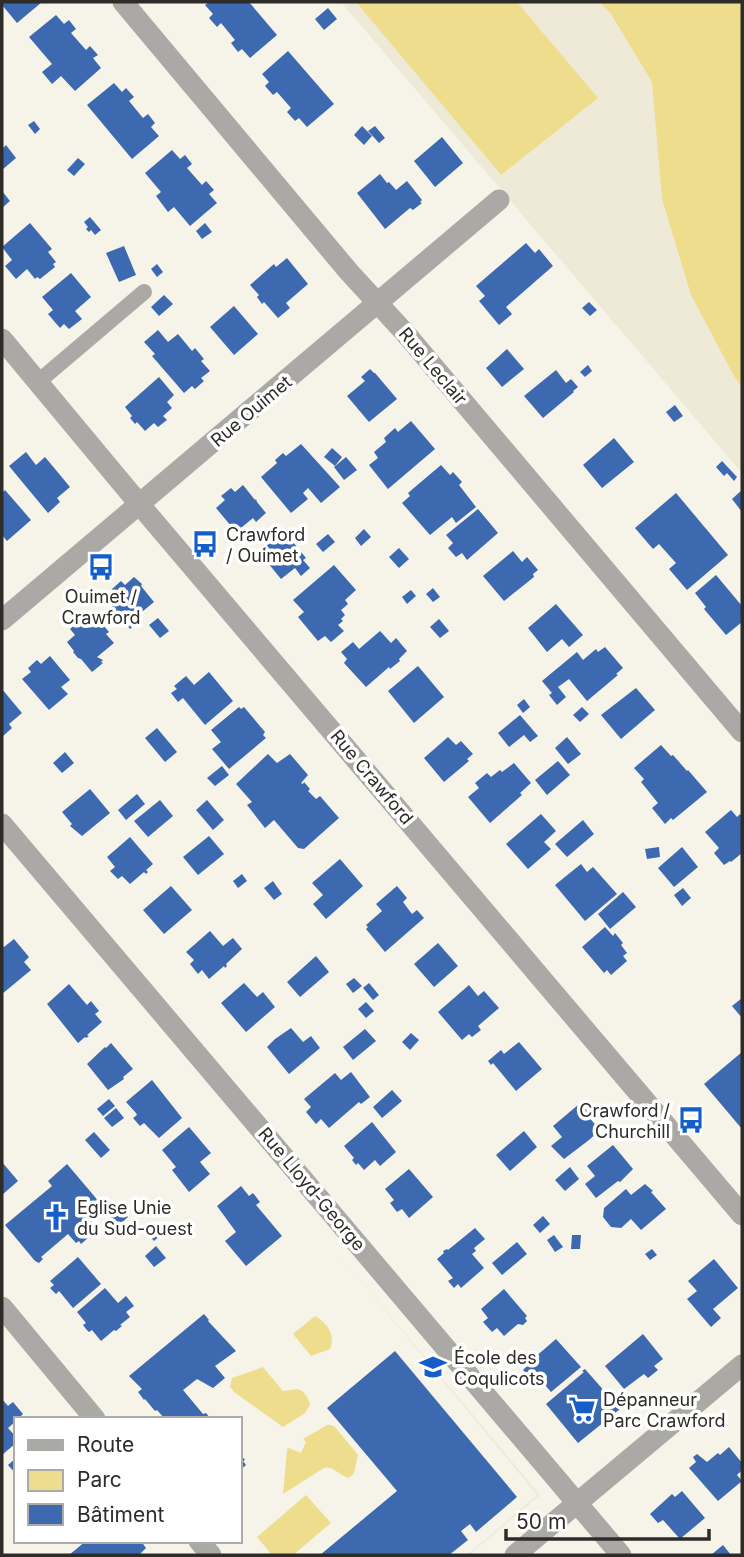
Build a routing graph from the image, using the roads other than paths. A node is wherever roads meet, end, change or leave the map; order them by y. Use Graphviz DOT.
graph roads {
  1 [pos="123,2"];
  2 [pos="499,200"];
  3 [pos="144,292"];
  4 [pos="378,303"];
  5 [pos="2,339"];
  6 [pos="38,382"];
  7 [pos="140,505"];
  8 [pos="2,620"];
  9 [pos="742,732"];
  10 [pos="2,824"];
  11 [pos="742,1215"];
  12 [pos="2,1307"];
  13 [pos="742,1364"];
  14 [pos="94,1417"];
  15 [pos="576,1503"];
  16 [pos="515,1555"];
  17 [pos="621,1555"];
  1 -- 4 [label="street, Rue Leclair"];
  2 -- 4 [label="street, Rue Ouimet"];
  3 -- 6 [label="lane"];
  4 -- 7 [label="street, Rue Ouimet"];
  4 -- 9 [label="street, Rue Leclair"];
  5 -- 6 [label="street, Rue Crawford"];
  6 -- 7 [label="street, Rue Crawford"];
  7 -- 8 [label="street, Rue Ouimet"];
  7 -- 11 [label="street, Rue Crawford"];
  10 -- 15 [label="street, Rue Lloyd-George"];
  12 -- 14 [label="street"];
  13 -- 15 [label="street"];
  15 -- 16 [label="street"];
  15 -- 17 [label="street, Rue Lloyd-George"];
}
